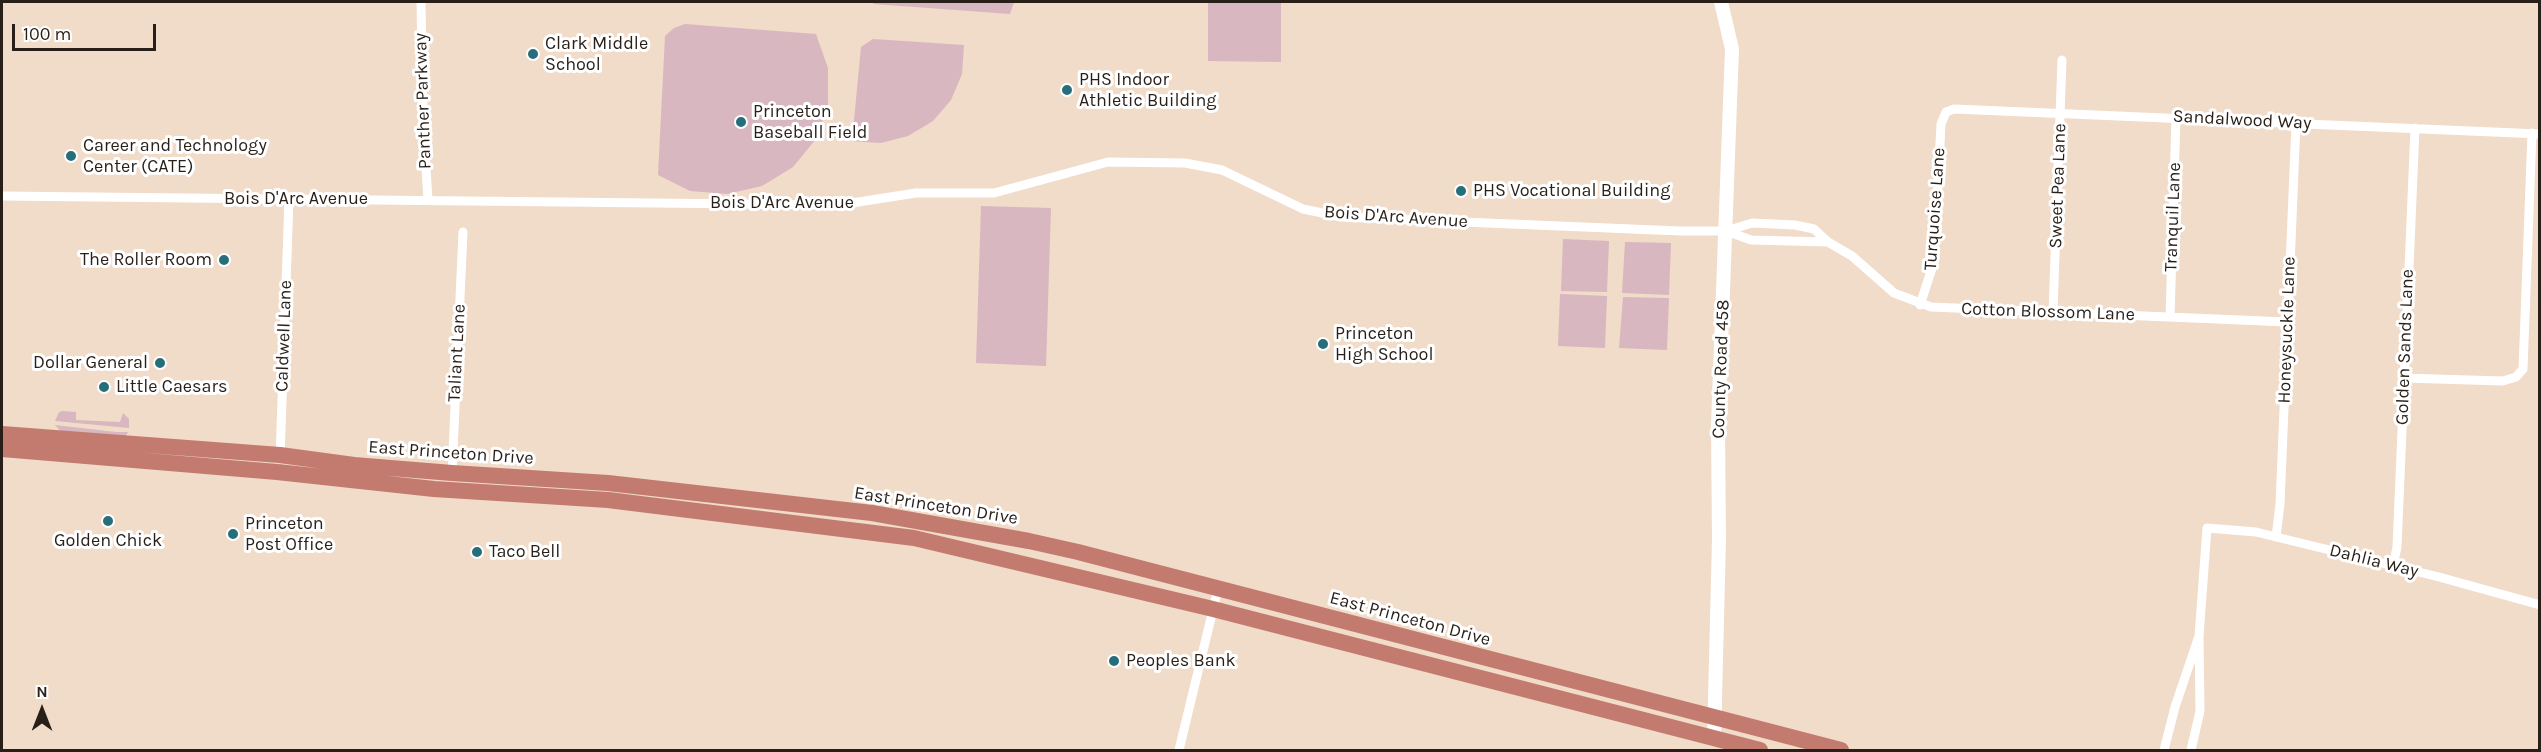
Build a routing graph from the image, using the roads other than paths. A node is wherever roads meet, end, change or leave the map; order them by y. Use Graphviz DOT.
graph roads {
  1 [pos="420,2"];
  2 [pos="1721,2"];
  3 [pos="2062,60"];
  4 [pos="1946,112"];
  5 [pos="2061,113"];
  6 [pos="2176,117"];
  7 [pos="2296,123"];
  8 [pos="2415,128"];
  9 [pos="2536,134"];
  10 [pos="2,196"];
  11 [pos="289,199"];
  12 [pos="428,200"];
  13 [pos="1726,231"];
  14 [pos="463,232"];
  15 [pos="1828,242"];
  16 [pos="1920,305"];
  17 [pos="2053,312"];
  18 [pos="2170,316"];
  19 [pos="2288,322"];
  20 [pos="2403,378"];
  21 [pos="2,434"];
  22 [pos="2,449"];
  23 [pos="280,455"];
  24 [pos="277,472"];
  25 [pos="452,473"];
  26 [pos="478,483"];
  27 [pos="2276,537"];
  28 [pos="1029,541"];
  29 [pos="1025,564"];
  30 [pos="2393,566"];
  31 [pos="1218,589"];
  32 [pos="2540,605"];
  33 [pos="1213,609"];
  34 [pos="2199,636"];
  35 [pos="1715,718"];
  36 [pos="1714,745"];
  37 [pos="1179,750"];
  38 [pos="1760,750"];
  39 [pos="1841,750"];
  40 [pos="2164,750"];
  41 [pos="2191,750"];
  1 -- 12 [label="street, Panther Parkway"];
  2 -- 13 [label="street, County Road 458"];
  3 -- 5 [label="street, Sweet Pea Lane"];
  4 -- 5 [label="street, Sandalwood Way"];
  4 -- 16 [label="street, Turquoise Lane"];
  5 -- 6 [label="street, Sandalwood Way"];
  5 -- 17 [label="street, Sweet Pea Lane"];
  6 -- 7 [label="street, Sandalwood Way"];
  6 -- 18 [label="street, Tranquil Lane"];
  7 -- 8 [label="street, Sandalwood Way"];
  7 -- 19 [label="street, Honeysuckle Lane"];
  8 -- 9 [label="street, Sandalwood Way"];
  8 -- 20 [label="street, Golden Sands Lane"];
  9 -- 20 [label="street"];
  10 -- 11 [label="street, Bois D'Arc Avenue"];
  11 -- 12 [label="street, Bois D'Arc Avenue"];
  11 -- 23 [label="street, Caldwell Lane"];
  12 -- 13 [label="street, Bois D'Arc Avenue"];
  13 -- 15 [label="street, Cotton Blossom Lane"];
  13 -- 15 [label="street, Cotton Blossom Lane"];
  13 -- 35 [label="street, County Road 458"];
  14 -- 25 [label="street, Taliant Lane"];
  15 -- 16 [label="street, Cotton Blossom Lane"];
  16 -- 17 [label="street, Cotton Blossom Lane"];
  17 -- 18 [label="street, Cotton Blossom Lane"];
  18 -- 19 [label="street, Cotton Blossom Lane"];
  19 -- 27 [label="street, Honeysuckle Lane"];
  20 -- 30 [label="street, Golden Sands Lane"];
  21 -- 23 [label="highway, East Princeton Drive"];
  22 -- 24 [label="highway, East Princeton Drive"];
  23 -- 24 [label="street, Caldwell Lane"];
  23 -- 25 [label="highway, East Princeton Drive"];
  24 -- 26 [label="highway, East Princeton Drive"];
  25 -- 26 [label="highway, East Princeton Drive"];
  26 -- 28 [label="highway, East Princeton Drive"];
  26 -- 29 [label="highway, East Princeton Drive"];
  27 -- 30 [label="street, Dahlia Way"];
  27 -- 34 [label="street, Dahlia Way"];
  28 -- 29 [label="highway"];
  28 -- 31 [label="highway, East Princeton Drive"];
  29 -- 33 [label="highway, East Princeton Drive"];
  30 -- 32 [label="street, Dahlia Way"];
  31 -- 33 [label="street"];
  31 -- 35 [label="highway, East Princeton Drive"];
  33 -- 36 [label="highway, East Princeton Drive"];
  33 -- 37 [label="street"];
  34 -- 40 [label="street"];
  34 -- 41 [label="street"];
  35 -- 36 [label="street, County Road 458"];
  35 -- 39 [label="highway, East Princeton Drive"];
  36 -- 38 [label="highway, East Princeton Drive"];
}
